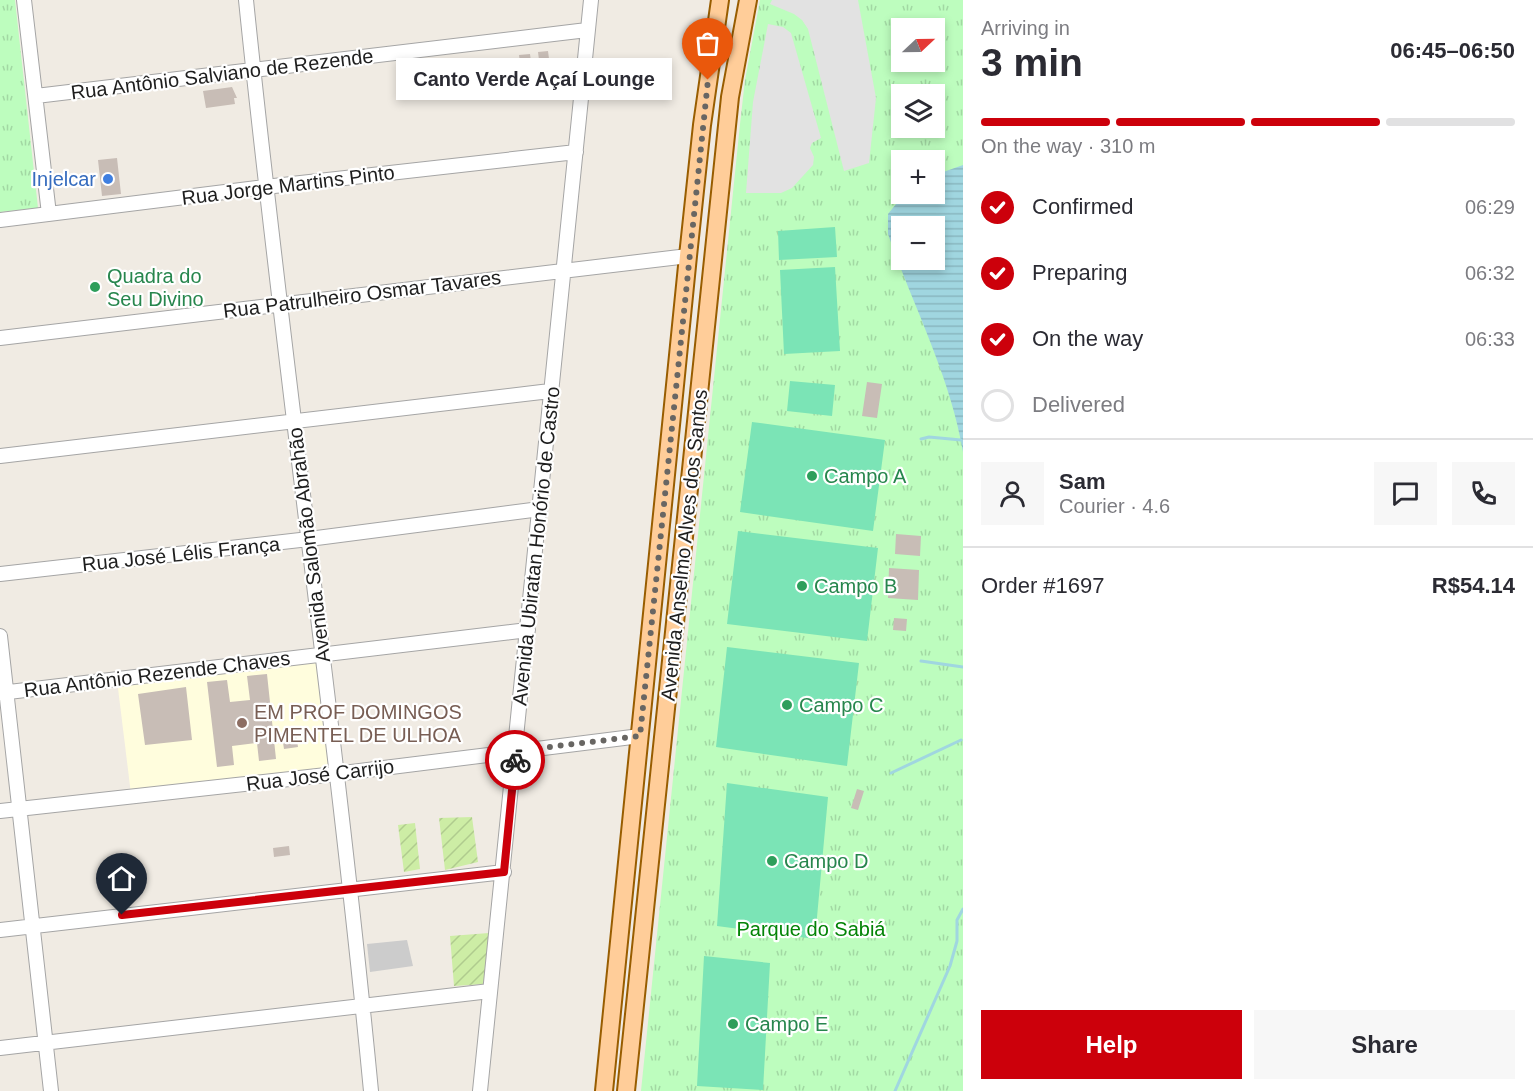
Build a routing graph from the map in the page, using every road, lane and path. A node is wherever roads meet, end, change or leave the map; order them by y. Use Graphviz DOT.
graph roads {
  1 [pos="24,0"];
  2 [pos="246,0"];
  3 [pos="591,0"];
  4 [pos="720,0"];
  5 [pos="727,0"];
  6 [pos="747,3"];
  7 [pos="587,30"];
  8 [pos="253,70"];
  9 [pos="36,96"];
  10 [pos="576,152"];
  11 [pos="265,187"];
  12 [pos="50,214"];
  13 [pos="0,220"];
  14 [pos="688,256"];
  15 [pos="565,270"];
  16 [pos="281,304"];
  17 [pos="0,338"];
  18 [pos="550,391"];
  19 [pos="295,422"];
  20 [pos="0,456"];
  21 [pos="540,509"];
  22 [pos="309,539"];
  23 [pos="0,574"];
  24 [pos="528,630"];
  25 [pos="0,636"];
  26 [pos="321,655"];
  27 [pos="4,692"];
  28 [pos="640,736"];
  29 [pos="516,751"];
  30 [pos="335,774"];
  31 [pos="20,808"];
  32 [pos="0,811"];
  33 [pos="504,872"];
  34 [pos="348,888"];
  35 [pos="624,895"];
  36 [pos="648,898"];
  37 [pos="31,926"];
  38 [pos="621,928"];
  39 [pos="0,930"];
  40 [pos="643,936"];
  41 [pos="490,991"];
  42 [pos="362,1004"];
  43 [pos="45,1043"];
  44 [pos="0,1048"];
  45 [pos="51,1091"];
  46 [pos="371,1091"];
  47 [pos="480,1091"];
  48 [pos="604,1091"];
  49 [pos="626,1091"];
  1 -- 9 [label="street"];
  2 -- 8 [label="street, Avenida Salomão Abrahão"];
  3 -- 7 [label="street, Avenida Ubiratan Honório de Castro"];
  4 -- 14 [label="main road, Avenida Anselmo Alves dos Santos"];
  5 -- 6 [label="main road"];
  6 -- 36 [label="main road, Avenida Anselmo Alves dos Santos"];
  7 -- 8 [label="street, Rua Antônio Salviano de Rezende"];
  7 -- 10 [label="street, Avenida Ubiratan Honório de Castro"];
  8 -- 9 [label="street, Rua Antônio Salviano de Rezende"];
  8 -- 11 [label="street, Avenida Salomão Abrahão"];
  9 -- 12 [label="street"];
  10 -- 11 [label="street, Rua Jorge Martins Pinto"];
  10 -- 15 [label="street, Avenida Ubiratan Honório de Castro"];
  11 -- 12 [label="street, Rua Jorge Martins Pinto"];
  11 -- 16 [label="street, Avenida Salomão Abrahão"];
  12 -- 13 [label="street, Rua Jorge Martins Pinto"];
  14 -- 15 [label="street, Rua Patrulheiro Osmar Tavares"];
  14 -- 28 [label="main road, Avenida Anselmo Alves dos Santos"];
  15 -- 16 [label="street, Rua Patrulheiro Osmar Tavares"];
  15 -- 18 [label="street, Avenida Ubiratan Honório de Castro"];
  16 -- 17 [label="street, Rua Patrulheiro Osmar Tavares"];
  16 -- 19 [label="street, Avenida Salomão Abrahão"];
  18 -- 19 [label="street"];
  18 -- 21 [label="street, Avenida Ubiratan Honório de Castro"];
  19 -- 20 [label="street"];
  19 -- 22 [label="street, Avenida Salomão Abrahão"];
  21 -- 22 [label="street, Rua José Lélis França"];
  21 -- 24 [label="street, Avenida Ubiratan Honório de Castro"];
  22 -- 23 [label="street, Rua José Lélis França"];
  22 -- 26 [label="street, Avenida Salomão Abrahão"];
  24 -- 26 [label="street, Rua Antônio Rezende Chaves"];
  24 -- 29 [label="street, Avenida Ubiratan Honório de Castro"];
  25 -- 27 [label="street"];
  26 -- 27 [label="street, Rua Antônio Rezende Chaves"];
  26 -- 30 [label="street, Avenida Salomão Abrahão"];
  27 -- 31 [label="street"];
  28 -- 29 [label="street, Rua José Carrijo"];
  28 -- 35 [label="main road, Avenida Anselmo Alves dos Santos"];
  29 -- 30 [label="street, Rua José Carrijo"];
  29 -- 33 [label="street, Avenida Ubiratan Honório de Castro"];
  30 -- 31 [label="street, Rua José Carrijo"];
  30 -- 34 [label="street, Avenida Salomão Abrahão"];
  31 -- 32 [label="street, Rua José Carrijo"];
  31 -- 37 [label="street"];
  33 -- 34 [label="street"];
  33 -- 41 [label="street, Avenida Ubiratan Honório de Castro"];
  34 -- 37 [label="street"];
  34 -- 42 [label="street, Avenida Salomão Abrahão"];
  35 -- 36 [label="main road"];
  35 -- 38 [label="main road, Avenida Anselmo Alves dos Santos"];
  36 -- 40 [label="main road, Avenida Anselmo Alves dos Santos"];
  37 -- 39 [label="street"];
  37 -- 43 [label="street"];
  38 -- 40 [label="main road"];
  38 -- 48 [label="main road, Avenida Anselmo Alves dos Santos"];
  40 -- 49 [label="main road, Avenida Anselmo Alves dos Santos"];
  41 -- 42 [label="street"];
  41 -- 47 [label="street, Avenida Ubiratan Honório de Castro"];
  42 -- 43 [label="street"];
  42 -- 46 [label="street, Avenida Salomão Abrahão"];
  43 -- 44 [label="street"];
  43 -- 45 [label="street"];
}
